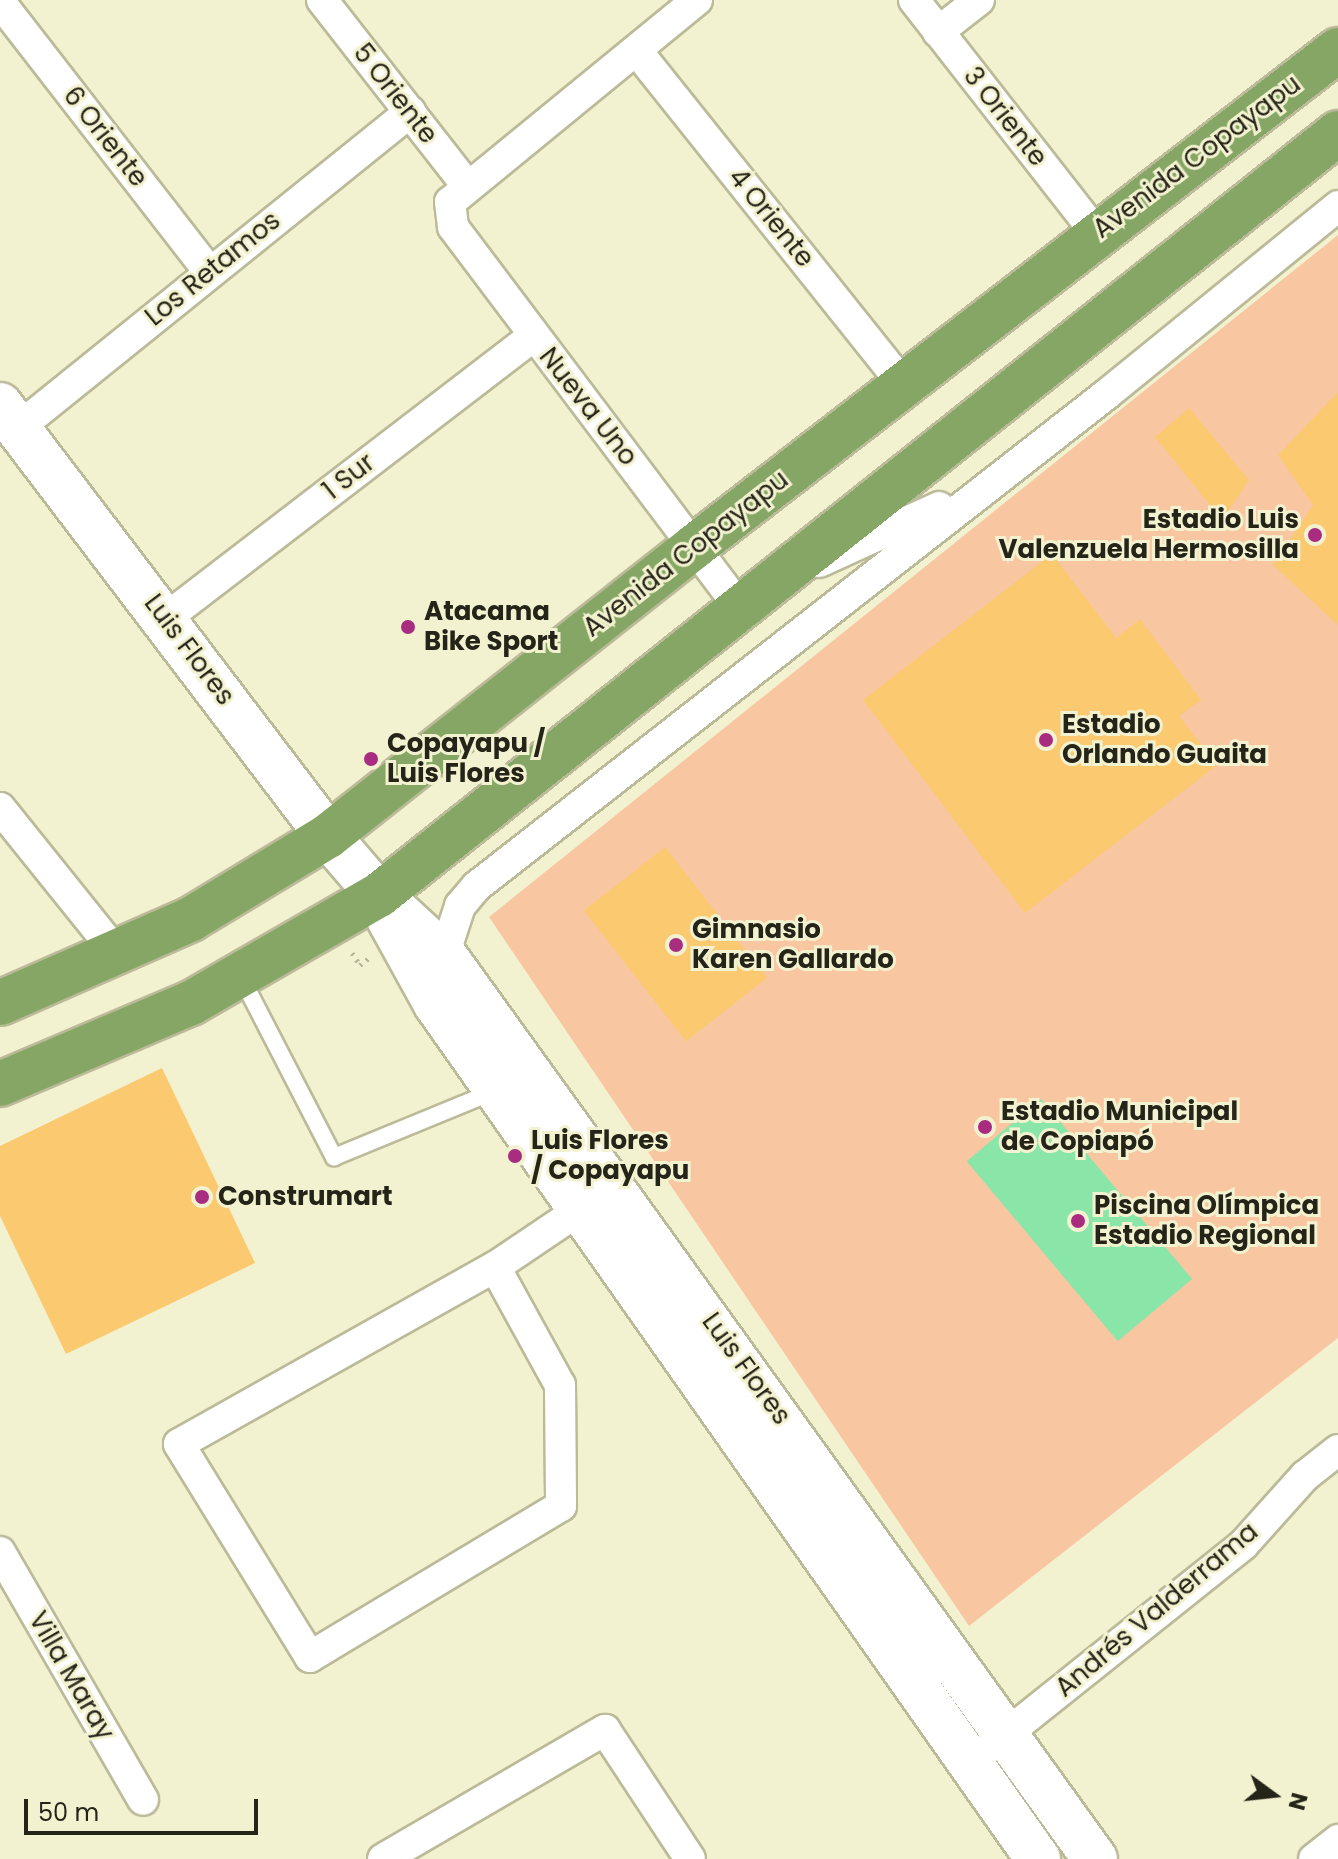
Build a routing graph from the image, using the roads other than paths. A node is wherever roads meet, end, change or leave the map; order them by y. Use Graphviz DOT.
graph roads {
  1 [pos="322,0"];
  2 [pos="697,0"];
  3 [pos="914,0"];
  4 [pos="979,0"];
  5 [pos="0,2"];
  6 [pos="938,32"];
  7 [pos="1338,50"];
  8 [pos="637,51"];
  9 [pos="410,112"];
  10 [pos="1338,133"];
  11 [pos="459,194"];
  12 [pos="1338,206"];
  13 [pos="1096,233"];
  14 [pos="209,271"];
  15 [pos="533,336"];
  16 [pos="904,385"];
  17 [pos="9,416"];
  18 [pos="984,486"];
  19 [pos="695,546"];
  20 [pos="753,596"];
  21 [pos="166,618"];
  22 [pos="0,808"];
  23 [pos="328,836"];
  24 [pos="379,895"];
  25 [pos="118,955"];
  26 [pos="444,955"];
  27 [pos="241,976"];
  28 [pos="0,1003"];
  29 [pos="0,1084"];
  30 [pos="497,1091"];
  31 [pos="615,1186"];
  32 [pos="579,1210"];
  33 [pos="495,1267"];
  34 [pos="1338,1450"];
  35 [pos="0,1552"];
  36 [pos="1008,1734"];
  37 [pos="970,1763"];
  38 [pos="143,1800"];
  39 [pos="1338,1840"];
  40 [pos="383,1859"];
  41 [pos="690,1859"];
  42 [pos="1038,1859"];
  43 [pos="1095,1859"];
  44 [pos="1314,1859"];
  1 -- 9 [label="street, 5 Oriente"];
  2 -- 8 [label="street"];
  3 -- 6 [label="street, 3 Oriente"];
  4 -- 6 [label="street"];
  5 -- 14 [label="street, 6 Oriente"];
  6 -- 13 [label="street, 3 Oriente"];
  7 -- 13 [label="highway, Avenida Copayapu"];
  8 -- 11 [label="street"];
  8 -- 16 [label="street, 4 Oriente"];
  9 -- 11 [label="street, 5 Oriente"];
  9 -- 14 [label="street, Los Retamos"];
  10 -- 20 [label="highway"];
  11 -- 15 [label="street, Nueva Uno"];
  12 -- 18 [label="street"];
  13 -- 16 [label="highway, Avenida Copayapu"];
  14 -- 17 [label="street, Los Retamos"];
  15 -- 19 [label="street, Nueva Uno"];
  15 -- 21 [label="street, 1 Sur"];
  16 -- 19 [label="highway, Avenida Copayapu"];
  17 -- 21 [label="main road, Luis Flores"];
  18 -- 20 [label="street"];
  18 -- 26 [label="street"];
  19 -- 20 [label="street, Nueva Uno"];
  19 -- 23 [label="highway, Avenida Copayapu"];
  20 -- 24 [label="highway"];
  21 -- 23 [label="main road, Luis Flores"];
  22 -- 25 [label="street"];
  23 -- 24 [label="main road, Luis Flores"];
  23 -- 25 [label="highway, Avenida Copayapu"];
  24 -- 26 [label="main road, Luis Flores"];
  24 -- 27 [label="highway"];
  24 -- 30 [label="main road, Luis Flores"];
  25 -- 28 [label="highway, Avenida Copayapu"];
  26 -- 31 [label="main road, Luis Flores"];
  27 -- 29 [label="highway"];
  27 -- 30 [label="lane"];
  30 -- 32 [label="main road, Luis Flores"];
  31 -- 32 [label="street"];
  31 -- 36 [label="main road, Luis Flores"];
  32 -- 33 [label="street"];
  32 -- 37 [label="main road, Luis Flores"];
  33 -- 33 [label="street"];
  34 -- 36 [label="street, Andrés Valderrama"];
  35 -- 38 [label="street, Villa Maray"];
  36 -- 37 [label="street, Andrés Valderrama"];
  36 -- 43 [label="main road, Luis Flores"];
  37 -- 42 [label="main road, Luis Flores"];
  39 -- 44 [label="street"];
  40 -- 41 [label="street"];
}
